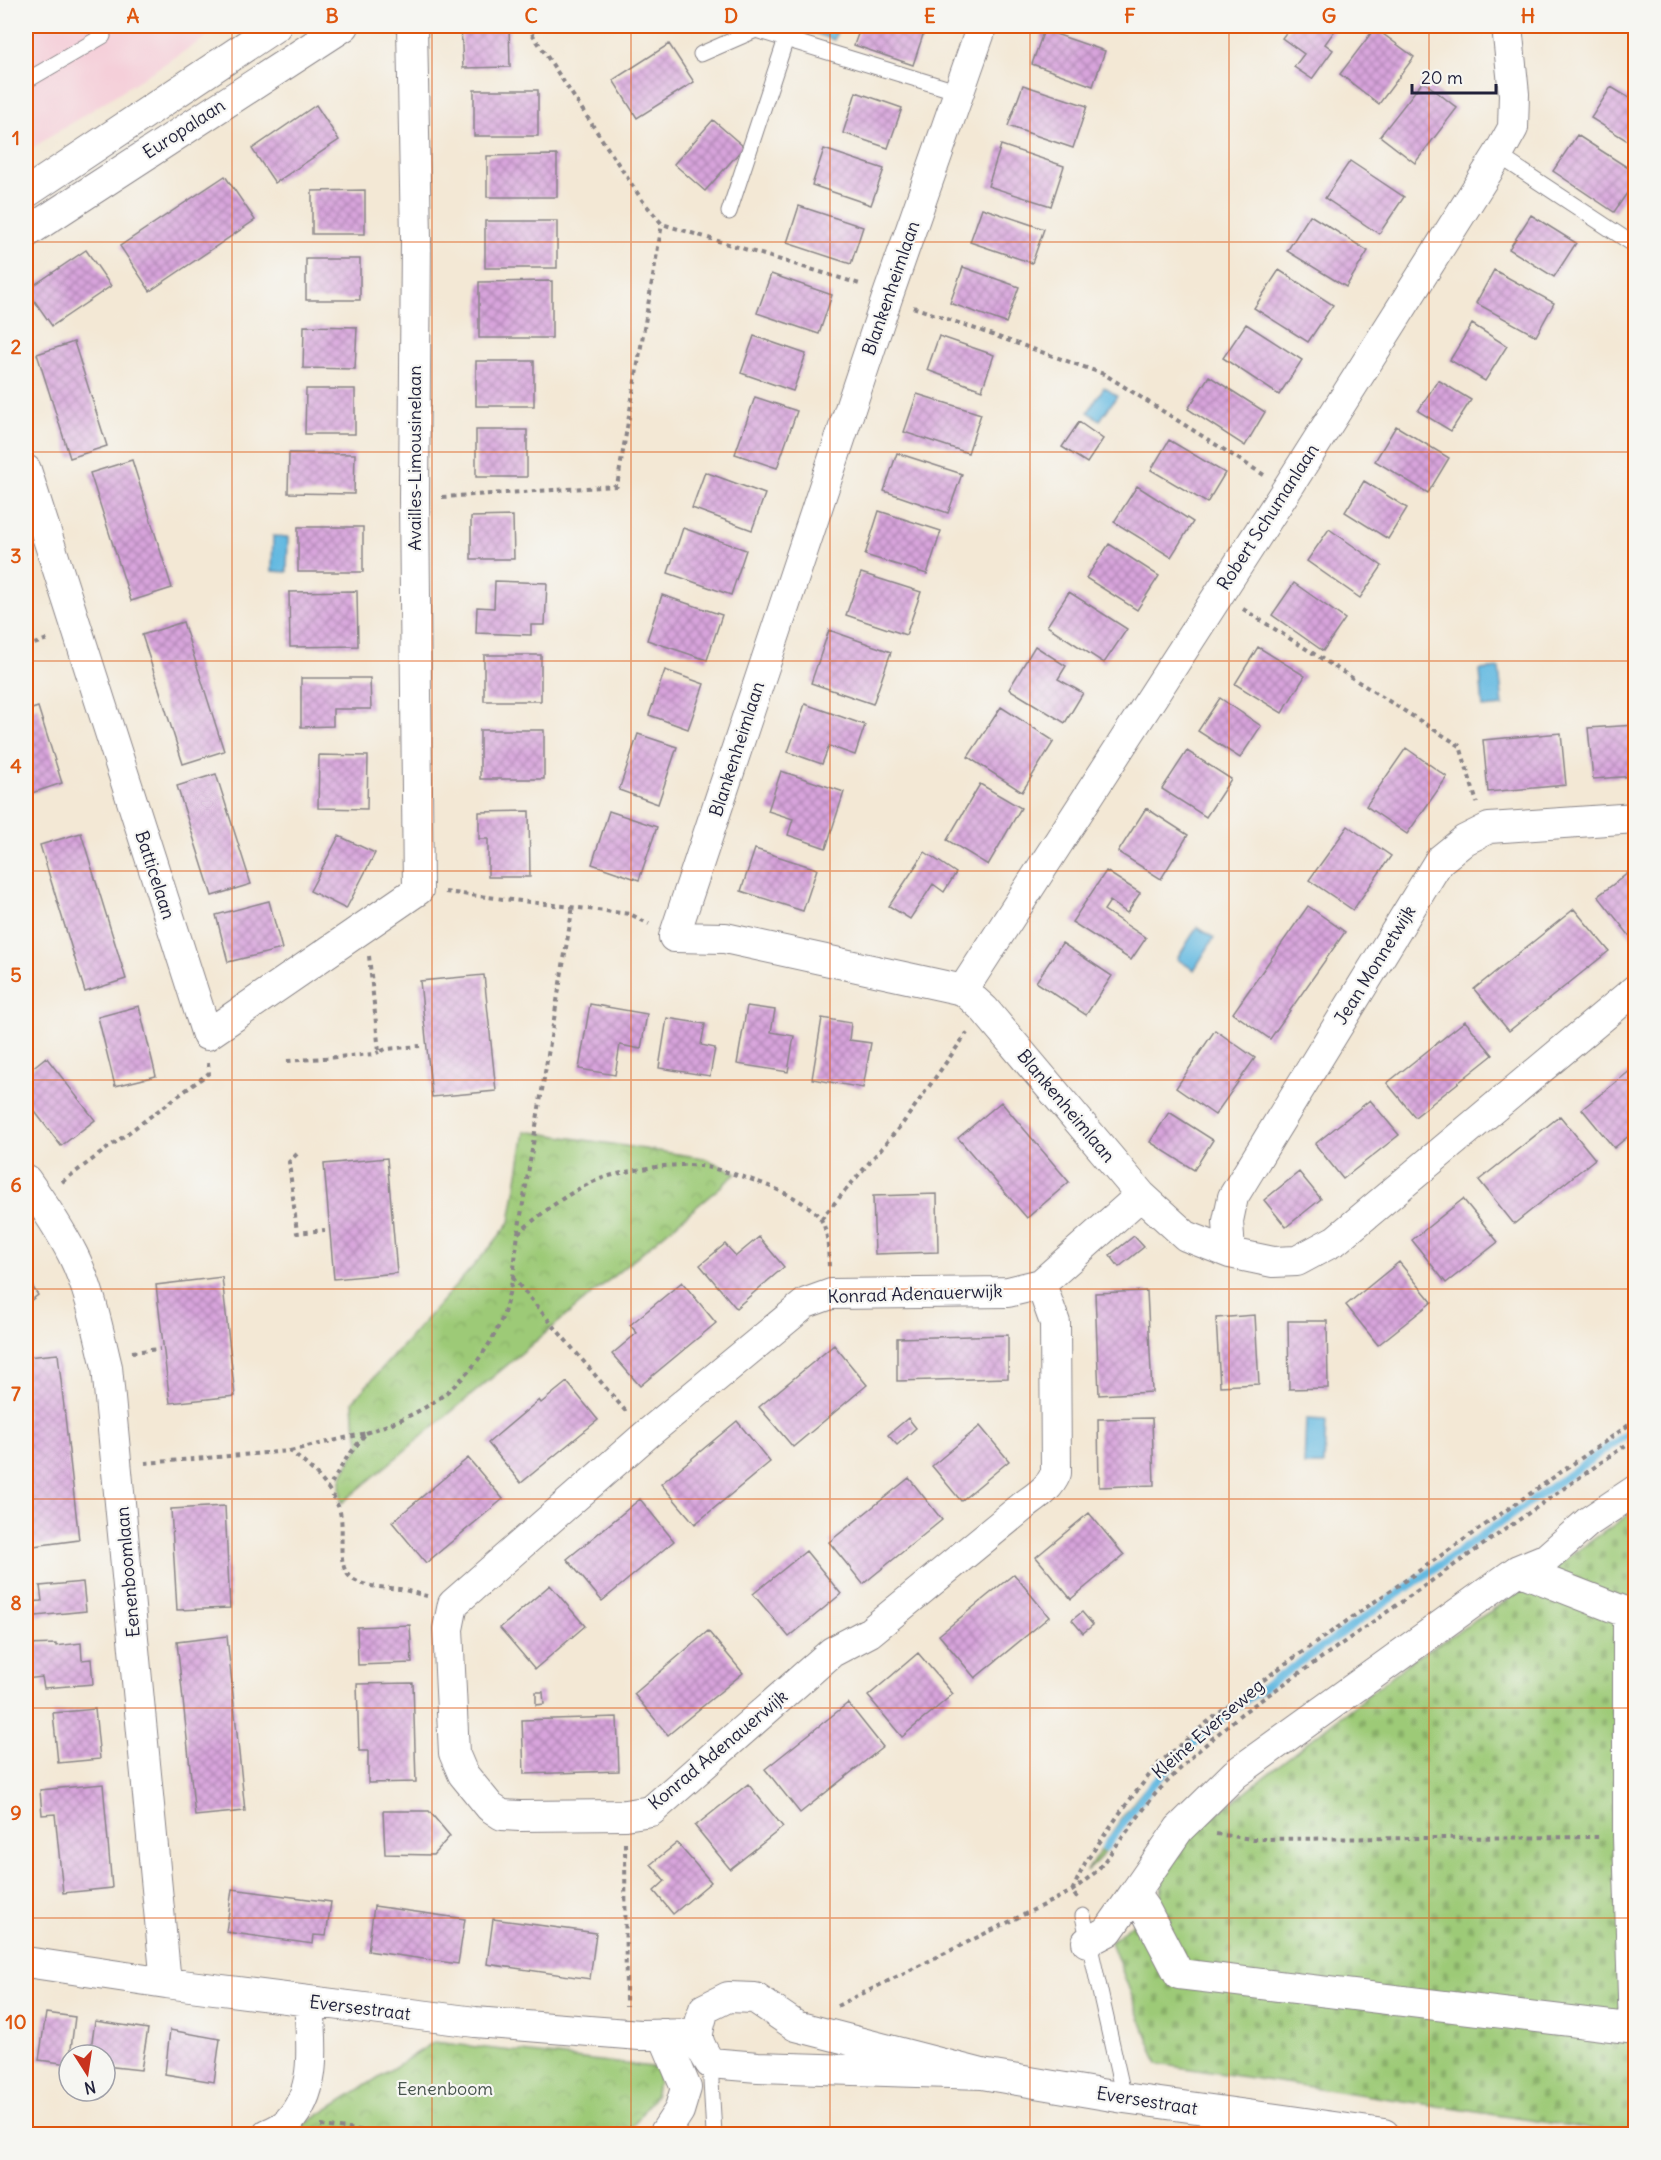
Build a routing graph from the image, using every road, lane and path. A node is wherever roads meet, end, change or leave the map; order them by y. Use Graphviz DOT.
graph roads {
  1 [pos="95,26"];
  2 [pos="276,26"];
  3 [pos="344,26"];
  4 [pos="412,26"];
  5 [pos="526,26"];
  6 [pos="982,26"];
  7 [pos="1507,26"];
  8 [pos="313,34"];
  9 [pos="786,39"];
  10 [pos="701,54"];
  11 [pos="26,81"];
  12 [pos="959,92"];
  13 [pos="1498,156"];
  14 [pos="26,193"];
  15 [pos="729,212"];
  16 [pos="662,224"];
  17 [pos="26,233"];
  18 [pos="1635,246"];
  19 [pos="888,295"];
  20 [pos="26,470"];
  21 [pos="1287,489"];
  22 [pos="414,498"];
  23 [pos="1219,594"];
  24 [pos="1635,818"];
  25 [pos="1489,828"];
  26 [pos="418,890"];
  27 [pos="573,906"];
  28 [pos="361,930"];
  29 [pos="674,937"];
  30 [pos="1635,989"];
  31 [pos="973,999"];
  32 [pos="207,1035"];
  33 [pos="420,1046"];
  34 [pos="379,1052"];
  35 [pos="287,1061"];
  36 [pos="297,1154"];
  37 [pos="33,1190"];
  38 [pos="1141,1195"];
  39 [pos="821,1219"];
  40 [pos="324,1230"];
  41 [pos="518,1233"];
  42 [pos="1230,1253"];
  43 [pos="513,1278"];
  44 [pos="1041,1284"];
  45 [pos="831,1294"];
  46 [pos="1635,1420"];
  47 [pos="366,1433"];
  48 [pos="646,1435"];
  49 [pos="1635,1438"];
  50 [pos="290,1451"];
  51 [pos="118,1466"];
  52 [pos="328,1489"];
  53 [pos="1635,1490"];
  54 [pos="1518,1570"];
  55 [pos="453,1604"];
  56 [pos="624,1815"];
  57 [pos="1179,1829"];
  58 [pos="1628,1837"];
  59 [pos="1072,1891"];
  60 [pos="1134,1894"];
  61 [pos="1085,1929"];
  62 [pos="26,1962"];
  63 [pos="166,1983"];
  64 [pos="309,2001"];
  65 [pos="830,2009"];
  66 [pos="1635,2029"];
  67 [pos="626,2034"];
  68 [pos="663,2034"];
  69 [pos="697,2034"];
  70 [pos="710,2062"];
  71 [pos="982,2074"];
  72 [pos="1124,2098"];
  73 [pos="278,2128"];
  74 [pos="396,2134"];
  75 [pos="664,2134"];
  76 [pos="714,2134"];
  77 [pos="1384,2134"];
  1 -- 11 [label="lane"];
  2 -- 14 [label="street, Europalaan"];
  3 -- 8 [label="street, Europalaan"];
  4 -- 22 [label="street, Availles-Limousinelaan"];
  5 -- 16 [label="path"];
  6 -- 12 [label="street, Blankenheimlaan"];
  7 -- 13 [label="street, Robert Schumanlaan"];
  8 -- 17 [label="street, Europalaan"];
  9 -- 10 [label="lane"];
  9 -- 12 [label="lane"];
  9 -- 15 [label="lane"];
  12 -- 19 [label="street, Blankenheimlaan"];
  13 -- 18 [label="lane"];
  13 -- 21 [label="street, Robert Schumanlaan"];
  16 -- 19 [label="path"];
  16 -- 22 [label="path"];
  19 -- 21 [label="path"];
  19 -- 29 [label="street, Blankenheimlaan"];
  20 -- 32 [label="street, Batticelaan"];
  21 -- 23 [label="street, Robert Schumanlaan"];
  22 -- 26 [label="street, Availles-Limousinelaan"];
  23 -- 25 [label="path"];
  23 -- 31 [label="street, Robert Schumanlaan"];
  24 -- 25 [label="street, Jean Monnetwijk"];
  25 -- 42 [label="street, Jean Monnetwijk"];
  26 -- 27 [label="path"];
  26 -- 28 [label="street"];
  27 -- 29 [label="path"];
  27 -- 41 [label="path"];
  28 -- 32 [label="street"];
  28 -- 34 [label="path"];
  29 -- 31 [label="street"];
  30 -- 42 [label="street"];
  31 -- 38 [label="street, Blankenheimlaan"];
  31 -- 39 [label="path"];
  32 -- 37 [label="path"];
  33 -- 34 [label="path"];
  34 -- 35 [label="path"];
  36 -- 40 [label="path"];
  37 -- 51 [label="street, Eenenboomlaan"];
  38 -- 42 [label="street"];
  38 -- 44 [label="street, Konrad Adenauerwijk"];
  39 -- 41 [label="path"];
  39 -- 45 [label="path"];
  41 -- 43 [label="path"];
  43 -- 47 [label="path"];
  43 -- 48 [label="path"];
  44 -- 45 [label="street, Konrad Adenauerwijk"];
  44 -- 56 [label="street, Konrad Adenauerwijk"];
  45 -- 48 [label="street, Konrad Adenauerwijk"];
  46 -- 59 [label="path"];
  47 -- 50 [label="path"];
  47 -- 52 [label="path"];
  48 -- 55 [label="street, Konrad Adenauerwijk"];
  49 -- 59 [label="path, Kleine Everseweg"];
  50 -- 51 [label="path"];
  50 -- 52 [label="path"];
  51 -- 63 [label="street, Eenenboomlaan"];
  52 -- 55 [label="path"];
  53 -- 54 [label="street"];
  54 -- 57 [label="street"];
  54 -- 58 [label="street"];
  55 -- 56 [label="street, Konrad Adenauerwijk"];
  56 -- 67 [label="path"];
  57 -- 58 [label="path"];
  57 -- 60 [label="street"];
  58 -- 66 [label="street"];
  59 -- 61 [label="path"];
  59 -- 65 [label="path, Kleine Everseweg"];
  60 -- 61 [label="street"];
  60 -- 66 [label="street"];
  61 -- 72 [label="lane"];
  62 -- 63 [label="street, Eversestraat"];
  63 -- 64 [label="street, Eversestraat"];
  64 -- 67 [label="street, Eversestraat"];
  64 -- 73 [label="street"];
  67 -- 68 [label="street, Eversestraat"];
  68 -- 69 [label="street, Eversestraat"];
  68 -- 75 [label="street"];
  69 -- 70 [label="street"];
  69 -- 71 [label="street, Eversestraat"];
  70 -- 71 [label="street, Eversestraat"];
  70 -- 76 [label="lane"];
  71 -- 72 [label="street, Eversestraat"];
  72 -- 77 [label="street, Eversestraat"];
  73 -- 74 [label="path"];
}
